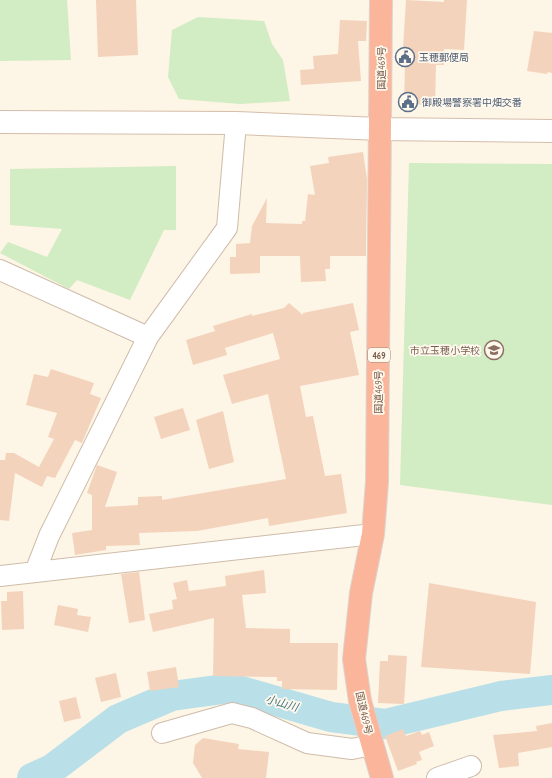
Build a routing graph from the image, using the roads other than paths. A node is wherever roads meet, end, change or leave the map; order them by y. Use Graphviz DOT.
graph roads {
  1 [pos="381,0"];
  2 [pos="0,122"];
  3 [pos="236,123"];
  4 [pos="380,129"];
  5 [pos="552,131"];
  6 [pos="0,270"];
  7 [pos="148,337"];
  8 [pos="373,534"];
  9 [pos="35,572"];
  10 [pos="0,576"];
  11 [pos="162,733"];
  12 [pos="371,740"];
  13 [pos="471,766"];
  14 [pos="382,778"];
  15 [pos="437,778"];
  1 -- 4 [label="highway, 国道469号 / 469"];
  2 -- 3 [label="street"];
  3 -- 4 [label="street"];
  3 -- 7 [label="street"];
  4 -- 5 [label="street"];
  4 -- 8 [label="highway, 国道469号 / 469"];
  6 -- 7 [label="street"];
  7 -- 9 [label="street"];
  8 -- 9 [label="street"];
  8 -- 12 [label="highway, 国道469号 / 469"];
  9 -- 10 [label="street"];
  11 -- 12 [label="street"];
  12 -- 14 [label="highway, 国道469号 / 469"];
  13 -- 15 [label="street"];
}
